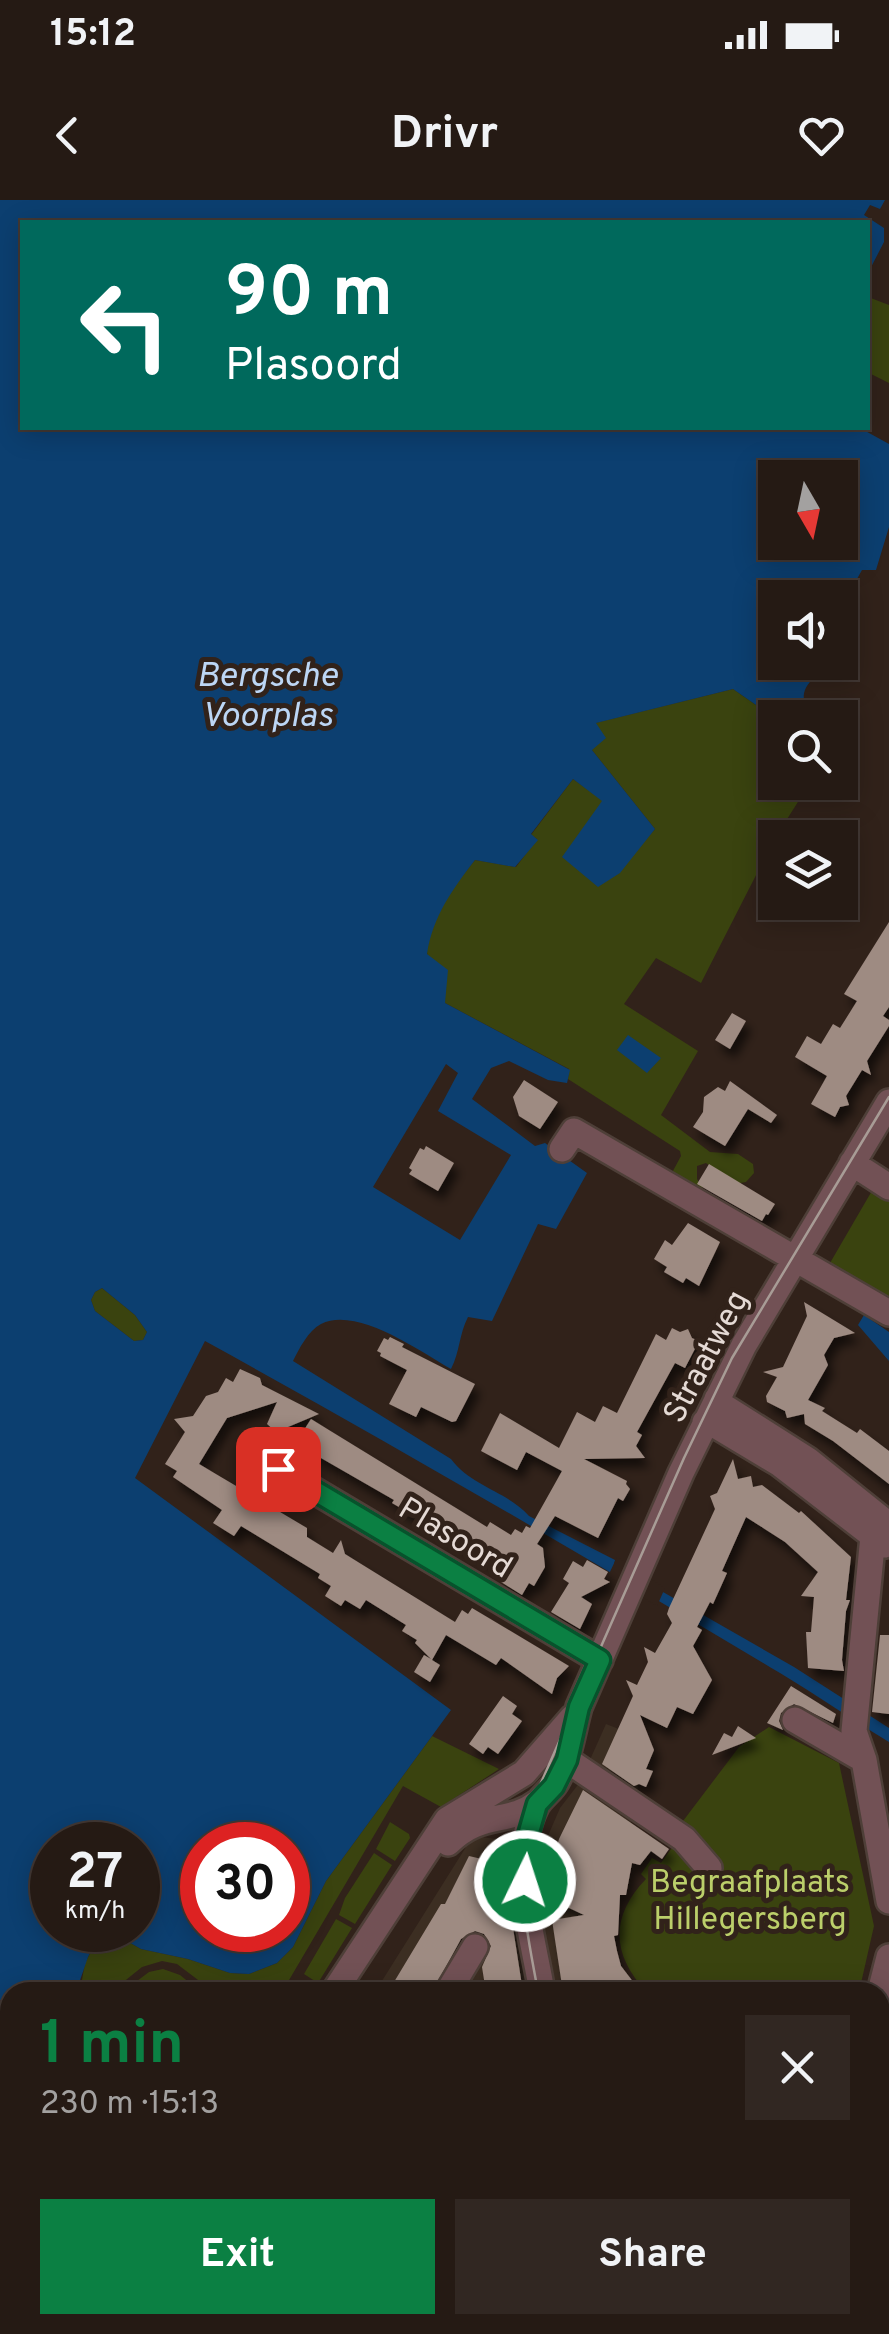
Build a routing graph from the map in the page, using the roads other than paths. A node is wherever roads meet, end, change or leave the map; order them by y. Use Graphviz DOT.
graph roads {
  1 [pos="889,1102"];
  2 [pos="562,1149"];
  3 [pos="852,1163"];
  4 [pos="889,1186"];
  5 [pos="796,1257"];
  6 [pos="889,1313"];
  7 [pos="711,1410"];
  8 [pos="278,1469"];
  9 [pos="884,1532"];
  10 [pos="600,1660"];
  11 [pos="579,1707"];
  12 [pos="795,1720"];
  13 [pos="567,1760"];
  14 [pos="864,1760"];
  15 [pos="504,1784"];
  16 [pos="537,1804"];
  17 [pos="885,1849"];
  18 [pos="429,1856"];
  19 [pos="709,1868"];
  20 [pos="889,1902"];
  21 [pos="390,1918"];
  22 [pos="476,1947"];
  23 [pos="342,1982"];
  24 [pos="356,1982"];
  25 [pos="454,1982"];
  26 [pos="540,1982"];
  1 -- 3 [label="street, Straatweg"];
  2 -- 5 [label="street"];
  3 -- 4 [label="street"];
  3 -- 5 [label="street, Straatweg"];
  5 -- 6 [label="street"];
  5 -- 7 [label="street, Straatweg"];
  7 -- 9 [label="street"];
  7 -- 10 [label="street, Straatweg"];
  8 -- 10 [label="street, Plasoord"];
  9 -- 14 [label="street"];
  10 -- 11 [label="street, Straatweg"];
  11 -- 13 [label="street"];
  11 -- 15 [label="street"];
  12 -- 14 [label="street"];
  13 -- 16 [label="street"];
  13 -- 19 [label="street"];
  14 -- 17 [label="street"];
  15 -- 16 [label="street"];
  15 -- 18 [label="street"];
  16 -- 18 [label="street"];
  16 -- 26 [label="street"];
  17 -- 20 [label="street"];
  18 -- 21 [label="street"];
  21 -- 23 [label="street"];
  21 -- 24 [label="street"];
  22 -- 25 [label="street"];
}
